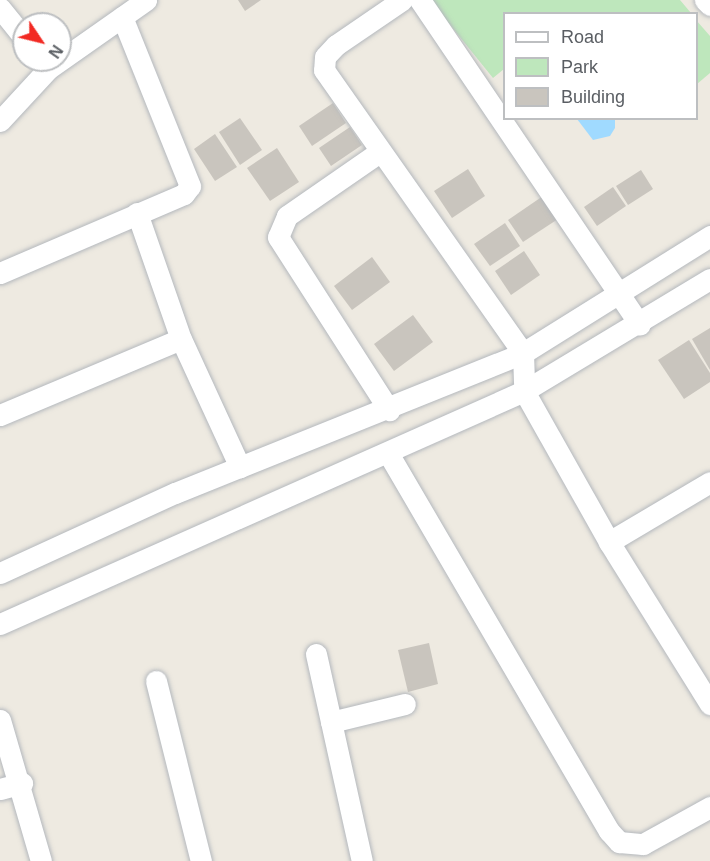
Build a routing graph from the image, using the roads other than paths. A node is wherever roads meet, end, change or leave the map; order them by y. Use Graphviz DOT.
graph roads {
  1 [pos="146,0"];
  2 [pos="402,0"];
  3 [pos="420,0"];
  4 [pos="705,0"];
  5 [pos="710,5"];
  6 [pos="0,8"];
  7 [pos="122,16"];
  8 [pos="12,23"];
  9 [pos="72,47"];
  10 [pos="38,72"];
  11 [pos="0,121"];
  12 [pos="378,153"];
  13 [pos="137,213"];
  14 [pos="710,237"];
  15 [pos="0,273"];
  16 [pos="710,279"];
  17 [pos="621,293"];
  18 [pos="640,325"];
  19 [pos="181,339"];
  20 [pos="523,352"];
  21 [pos="524,391"];
  22 [pos="389,410"];
  23 [pos="0,415"];
  24 [pos="388,453"];
  25 [pos="240,467"];
  26 [pos="710,482"];
  27 [pos="609,542"];
  28 [pos="0,573"];
  29 [pos="0,624"];
  30 [pos="316,654"];
  31 [pos="156,681"];
  32 [pos="405,704"];
  33 [pos="710,704"];
  34 [pos="0,720"];
  35 [pos="331,722"];
  36 [pos="22,783"];
  37 [pos="0,789"];
  38 [pos="710,807"];
  39 [pos="41,861"];
  40 [pos="201,861"];
  41 [pos="362,861"];
  1 -- 7 [label="street"];
  2 -- 12 [label="street"];
  3 -- 17 [label="street"];
  4 -- 5 [label="street"];
  6 -- 8 [label="street"];
  7 -- 9 [label="street"];
  7 -- 13 [label="street"];
  10 -- 11 [label="street"];
  12 -- 20 [label="street"];
  12 -- 22 [label="street"];
  13 -- 15 [label="street"];
  13 -- 19 [label="street"];
  14 -- 17 [label="street"];
  16 -- 18 [label="street"];
  17 -- 18 [label="street"];
  17 -- 20 [label="street"];
  18 -- 21 [label="street"];
  19 -- 23 [label="street"];
  19 -- 25 [label="street"];
  20 -- 21 [label="street"];
  20 -- 22 [label="street"];
  21 -- 24 [label="street"];
  21 -- 27 [label="street"];
  22 -- 25 [label="street"];
  24 -- 29 [label="street"];
  24 -- 38 [label="street"];
  25 -- 28 [label="street"];
  26 -- 27 [label="street"];
  27 -- 33 [label="street"];
  30 -- 35 [label="street"];
  31 -- 40 [label="street"];
  32 -- 35 [label="street"];
  34 -- 36 [label="street"];
  35 -- 41 [label="street"];
  36 -- 37 [label="street"];
  36 -- 39 [label="street"];
}
